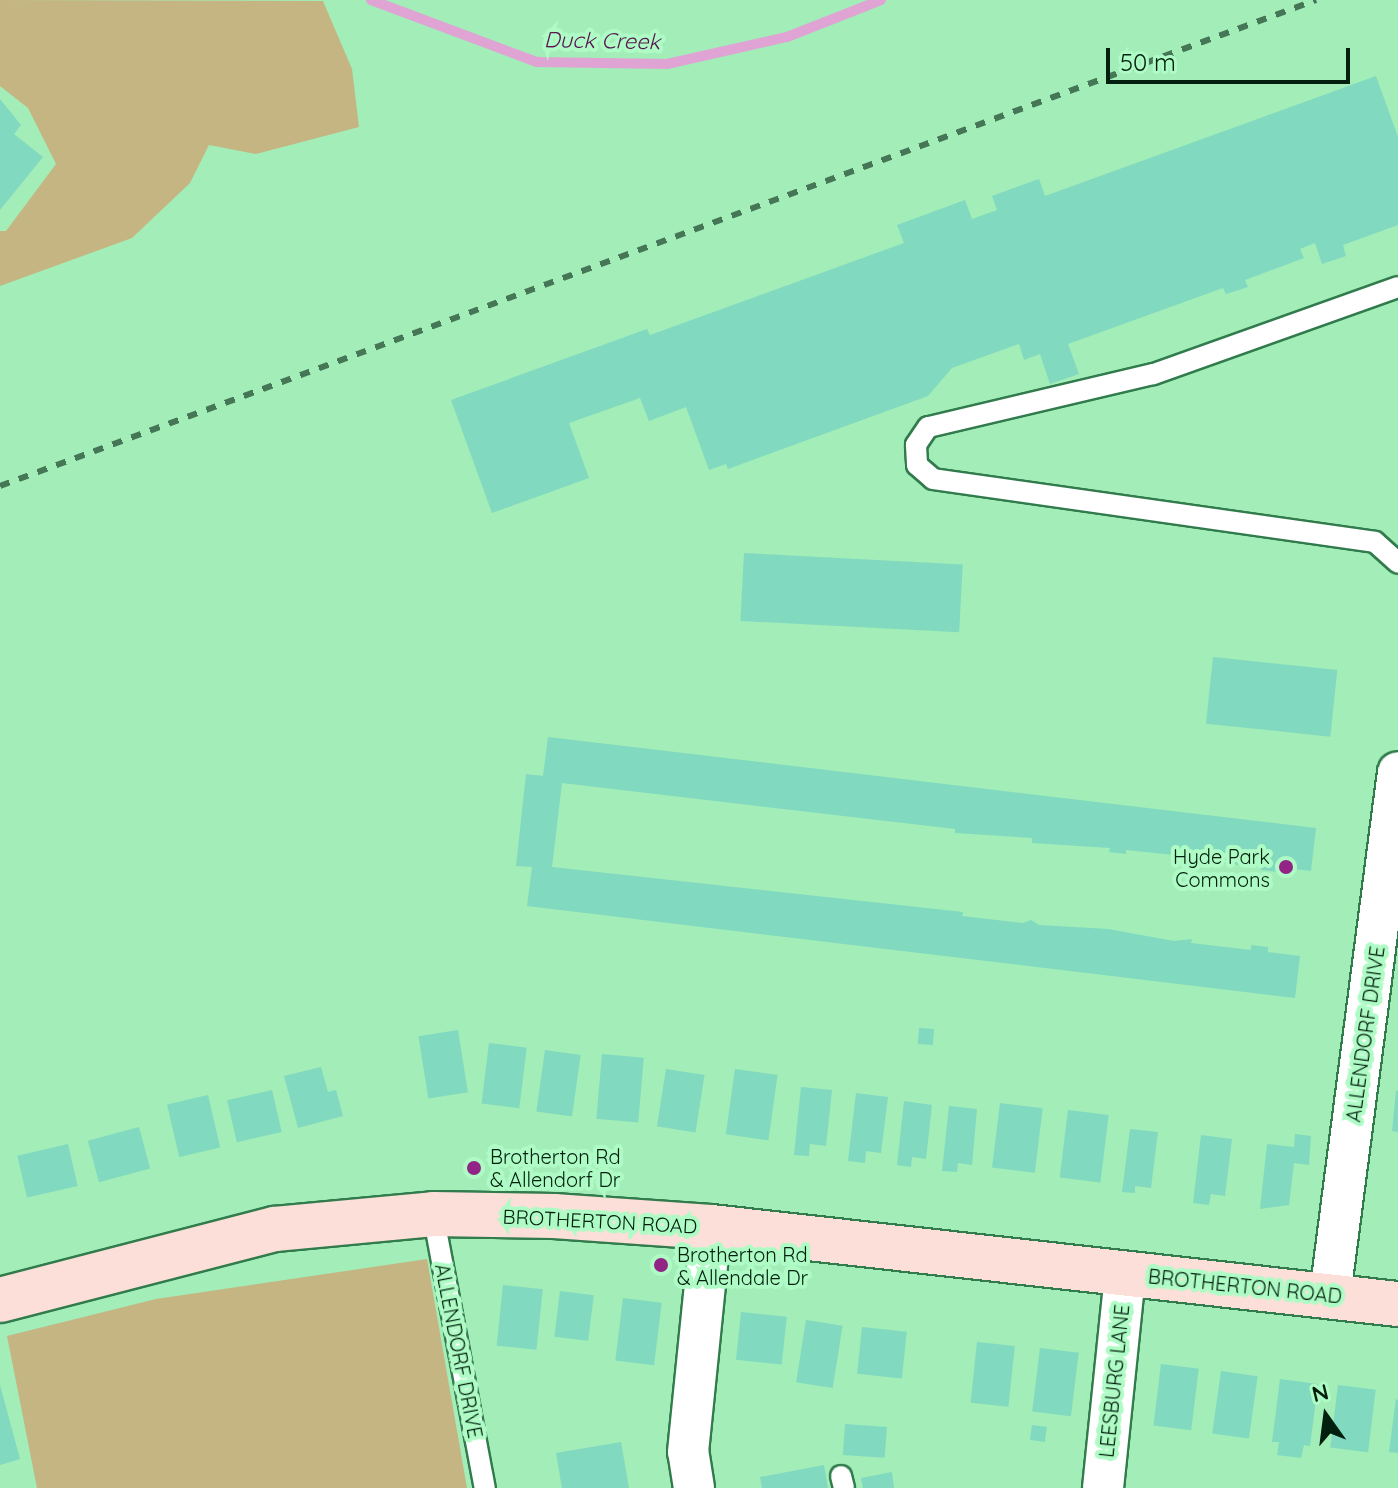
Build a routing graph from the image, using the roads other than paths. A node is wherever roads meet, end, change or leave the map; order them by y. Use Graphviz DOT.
graph roads {
  1 [pos="1398,287"];
  2 [pos="1398,563"];
  3 [pos="1398,772"];
  4 [pos="433,1214"];
  5 [pos="711,1227"];
  6 [pos="1125,1274"];
  7 [pos="1330,1295"];
  8 [pos="0,1300"];
  9 [pos="1398,1304"];
  10 [pos="485,1488"];
  11 [pos="694,1488"];
  12 [pos="1103,1488"];
  1 -- 2 [label="lane"];
  3 -- 7 [label="street, ALLENDORF DRIVE"];
  4 -- 5 [label="street, BROTHERTON ROAD"];
  4 -- 8 [label="street, BROTHERTON ROAD"];
  4 -- 10 [label="lane, ALLENDORF DRIVE"];
  5 -- 6 [label="street, BROTHERTON ROAD"];
  5 -- 11 [label="street"];
  6 -- 7 [label="street, BROTHERTON ROAD"];
  6 -- 12 [label="street, LEESBURG LANE"];
  7 -- 9 [label="street, BROTHERTON ROAD"];
}
